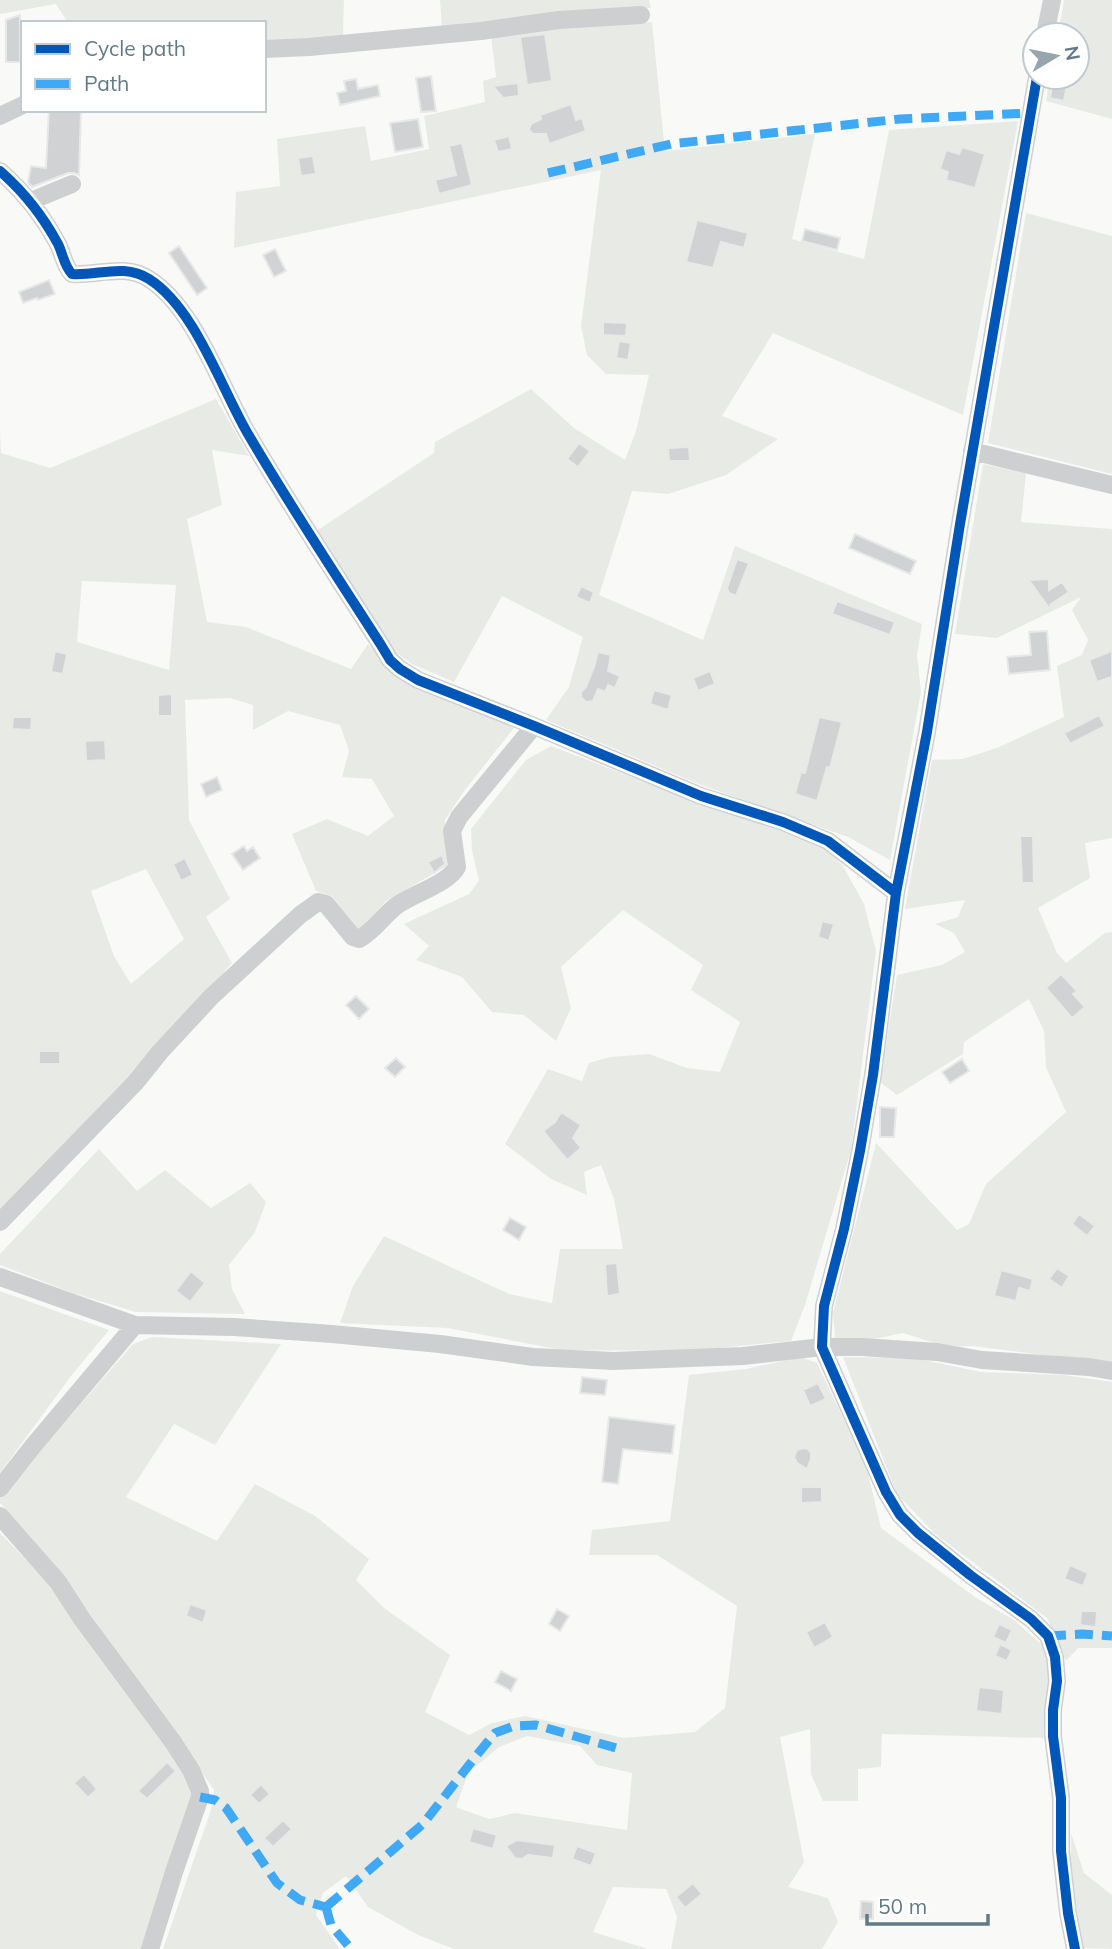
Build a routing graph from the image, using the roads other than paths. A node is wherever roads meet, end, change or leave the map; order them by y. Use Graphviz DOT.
graph roads {
  1 [pos="1052,0"];
  2 [pos="641,15"];
  3 [pos="1048,21"];
  4 [pos="266,49"];
  5 [pos="1035,91"];
  6 [pos="21,106"];
  7 [pos="0,116"];
  8 [pos="0,171"];
  9 [pos="72,184"];
  10 [pos="31,201"];
  11 [pos="972,451"];
  12 [pos="1112,485"];
  13 [pos="534,726"];
  14 [pos="895,893"];
  15 [pos="0,1222"];
  16 [pos="0,1277"];
  17 [pos="135,1325"];
  18 [pos="822,1347"];
  19 [pos="1112,1371"];
  20 [pos="0,1488"];
  21 [pos="0,1516"];
  22 [pos="150,1949"];
  23 [pos="1075,1949"];
  1 -- 3 [label="street"];
  2 -- 4 [label="street"];
  5 -- 11 [label="street"];
  6 -- 7 [label="street"];
  8 -- 10 [label="street"];
  9 -- 10 [label="street"];
  10 -- 13 [label="street"];
  11 -- 12 [label="street"];
  11 -- 14 [label="street"];
  13 -- 14 [label="street"];
  13 -- 15 [label="street"];
  14 -- 18 [label="street"];
  16 -- 17 [label="street"];
  17 -- 18 [label="street"];
  17 -- 20 [label="street"];
  18 -- 19 [label="street"];
  18 -- 23 [label="street"];
  21 -- 22 [label="street"];
}
